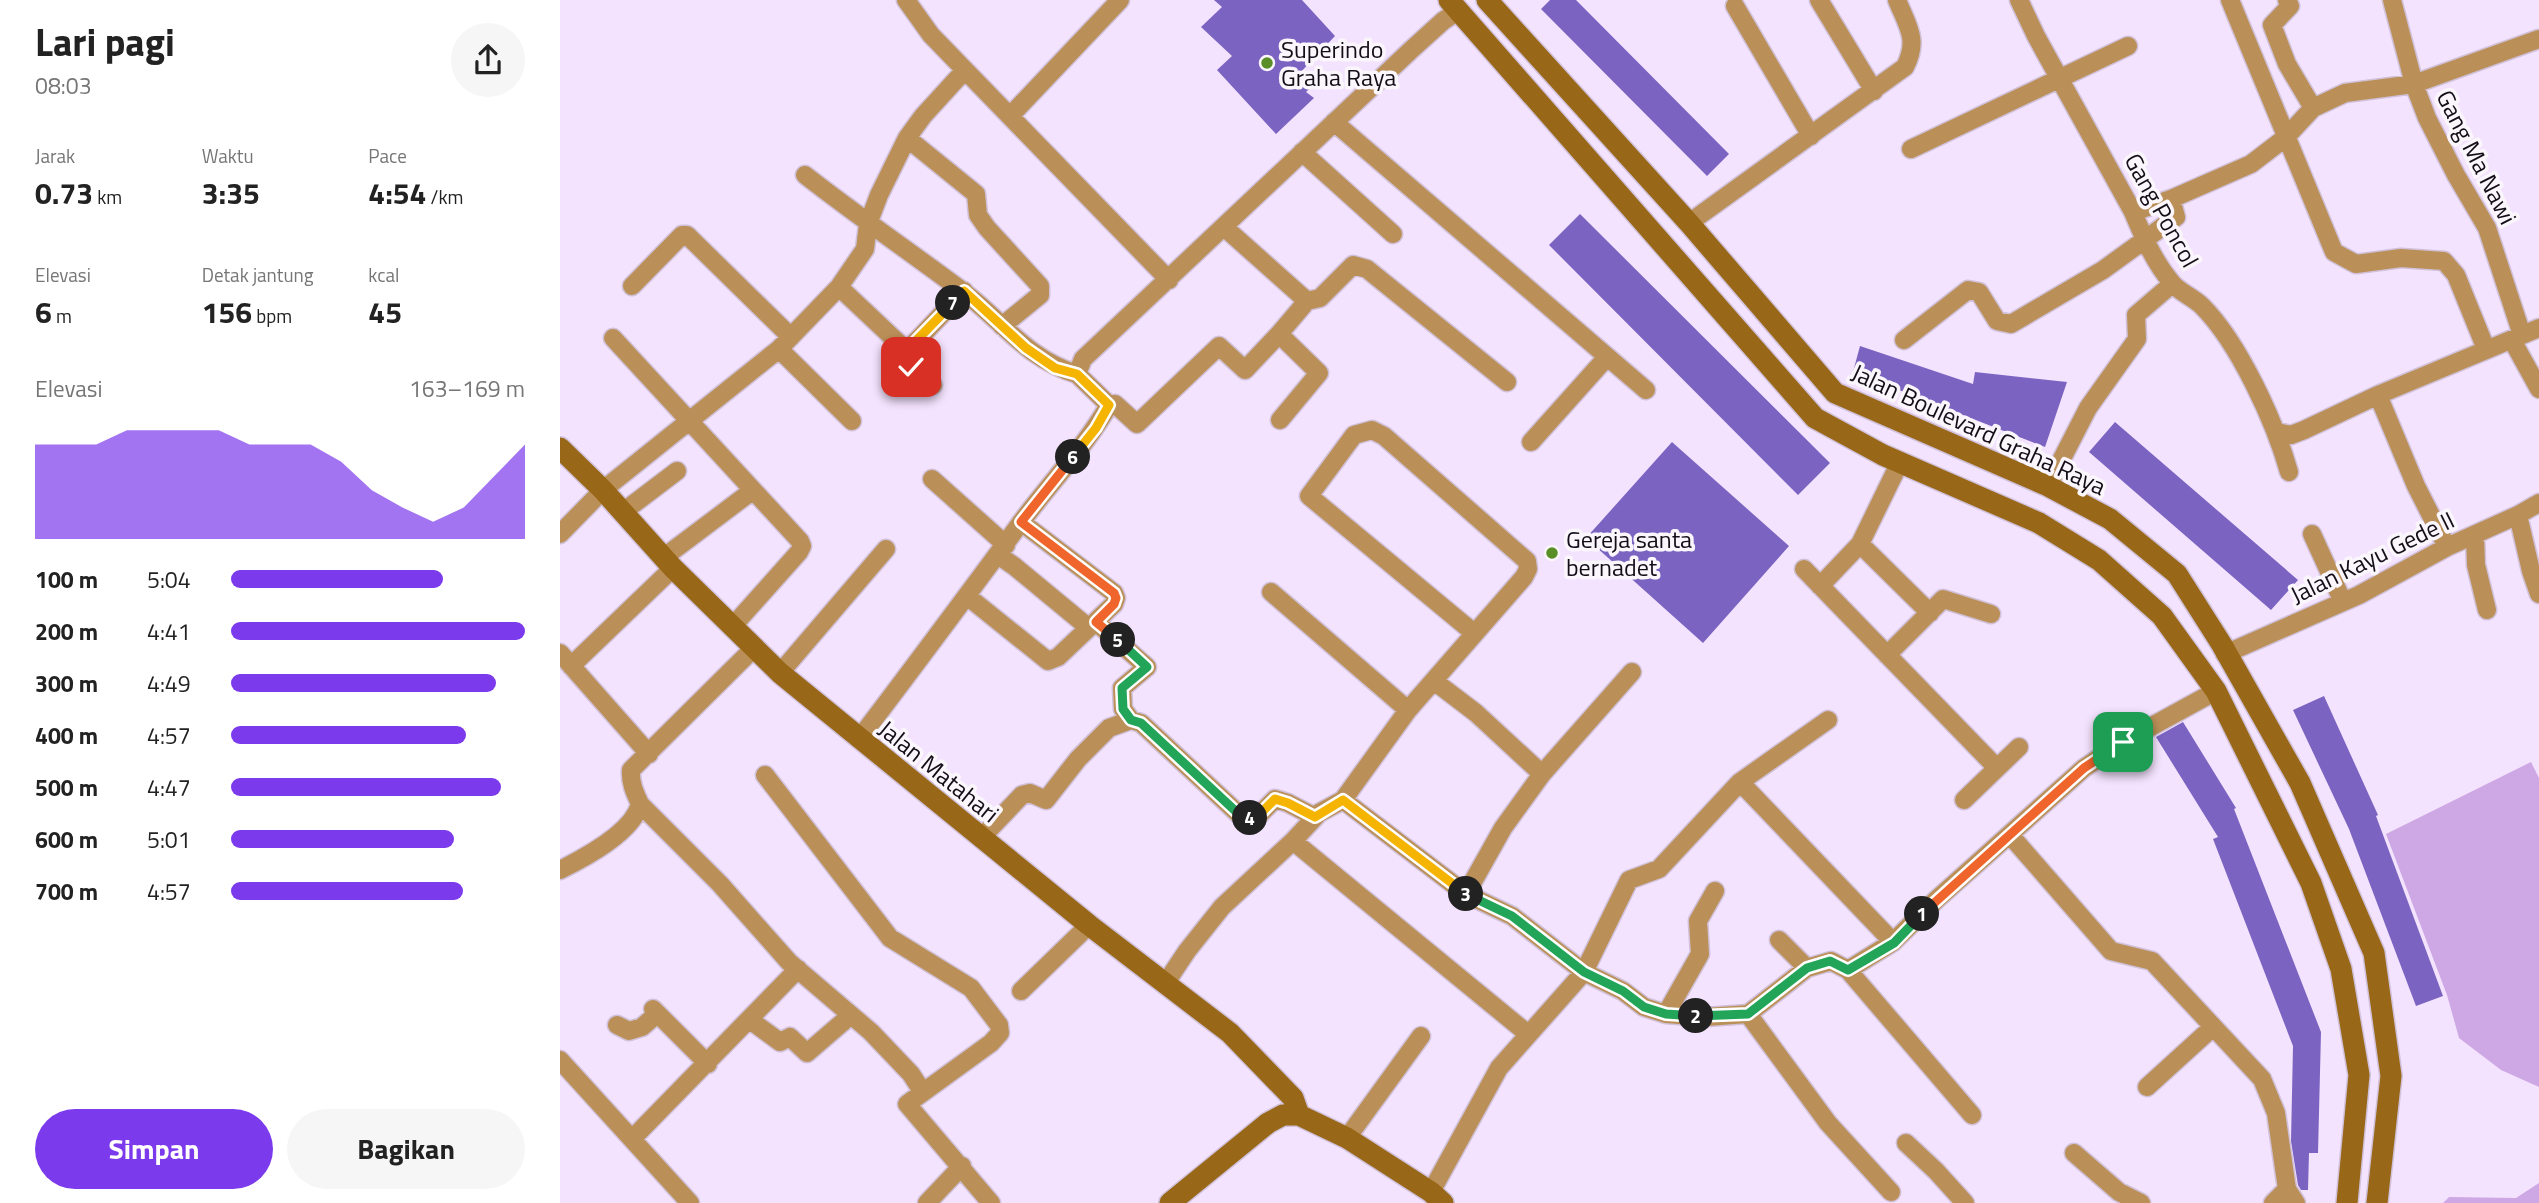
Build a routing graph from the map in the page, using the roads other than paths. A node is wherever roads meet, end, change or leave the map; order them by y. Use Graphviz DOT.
graph roads {
  1 [pos="906,0"];
  2 [pos="1120,0"];
  3 [pos="1819,0"];
  4 [pos="1897,0"];
  5 [pos="2019,0"];
  6 [pos="2230,0"];
  7 [pos="2287,0"];
  8 [pos="2392,0"];
  9 [pos="1494,3"];
  10 [pos="1454,5"];
  11 [pos="1735,6"];
  12 [pos="2539,39"];
  13 [pos="2128,46"];
  14 [pos="965,70"];
  15 [pos="2061,79"];
  16 [pos="2414,84"];
  17 [pos="1874,91"];
  18 [pos="2313,108"];
  19 [pos="1011,115"];
  20 [pos="1334,122"];
  21 [pos="1811,136"];
  22 [pos="907,138"];
  23 [pos="2285,138"];
  24 [pos="1911,149"];
  25 [pos="1302,152"];
  26 [pos="805,175"];
  27 [pos="2171,199"];
  28 [pos="2133,212"];
  29 [pos="1689,223"];
  30 [pos="868,224"];
  31 [pos="1224,227"];
  32 [pos="1393,234"];
  33 [pos="2145,241"];
  34 [pos="1169,280"];
  35 [pos="2172,284"];
  36 [pos="632,286"];
  37 [pos="839,287"];
  38 [pos="964,291"];
  39 [pos="1307,301"];
  40 [pos="1002,326"];
  41 [pos="2539,328"];
  42 [pos="1279,334"];
  43 [pos="613,338"];
  44 [pos="2517,338"];
  45 [pos="1904,340"];
  46 [pos="785,343"];
  47 [pos="2486,349"];
  48 [pos="906,351"];
  49 [pos="1607,357"];
  50 [pos="1077,374"];
  51 [pos="1507,382"];
  52 [pos="933,385"];
  53 [pos="2539,388"];
  54 [pos="1646,390"];
  55 [pos="1835,393"];
  56 [pos="2378,395"];
  57 [pos="1109,405"];
  58 [pos="1815,418"];
  59 [pos="1280,419"];
  60 [pos="691,421"];
  61 [pos="852,421"];
  62 [pos="2277,432"];
  63 [pos="1531,442"];
  64 [pos="562,454"];
  65 [pos="1900,462"];
  66 [pos="677,471"];
  67 [pos="2289,472"];
  68 [pos="932,479"];
  69 [pos="2048,486"];
  70 [pos="603,490"];
  71 [pos="752,491"];
  72 [pos="2539,503"];
  73 [pos="623,512"];
  74 [pos="2518,515"];
  75 [pos="1021,522"];
  76 [pos="560,534"];
  77 [pos="2312,534"];
  78 [pos="2475,535"];
  79 [pos="1860,544"];
  80 [pos="2447,547"];
  81 [pos="886,550"];
  82 [pos="1002,550"];
  83 [pos="668,563"];
  84 [pos="1804,569"];
  85 [pos="1820,586"];
  86 [pos="1271,592"];
  87 [pos="2539,594"];
  88 [pos="967,596"];
  89 [pos="2335,605"];
  90 [pos="2487,610"];
  91 [pos="1930,613"];
  92 [pos="1991,614"];
  93 [pos="1093,625"];
  94 [pos="732,627"];
  95 [pos="1474,633"];
  96 [pos="754,649"];
  97 [pos="2225,654"];
  98 [pos="1887,655"];
  99 [pos="566,659"];
  100 [pos="1632,672"];
  101 [pos="780,673"];
  102 [pos="1434,681"];
  103 [pos="2216,691"];
  104 [pos="1408,710"];
  105 [pos="1131,720"];
  106 [pos="1828,720"];
  107 [pos="859,739"];
  108 [pos="2019,747"];
  109 [pos="649,754"];
  110 [pos="1997,768"];
  111 [pos="1542,774"];
  112 [pos="765,775"];
  113 [pos="1740,782"];
  114 [pos="1343,800"];
  115 [pos="1964,800"];
  116 [pos="640,804"];
  117 [pos="1315,817"];
  118 [pos="2010,835"];
  119 [pos="981,838"];
  120 [pos="1293,841"];
  121 [pos="560,870"];
  122 [pos="1715,891"];
  123 [pos="1466,894"];
  124 [pos="1088,925"];
  125 [pos="1779,940"];
  126 [pos="1894,943"];
  127 [pos="1807,968"];
  128 [pos="798,969"];
  129 [pos="1848,970"];
  130 [pos="1584,972"];
  131 [pos="1165,984"];
  132 [pos="1021,991"];
  133 [pos="1666,1014"];
  134 [pos="1748,1014"];
  135 [pos="851,1015"];
  136 [pos="750,1020"];
  137 [pos="617,1025"];
  138 [pos="2213,1027"];
  139 [pos="1528,1034"];
  140 [pos="1421,1036"];
  141 [pos="560,1060"];
  142 [pos="708,1064"];
  143 [pos="2147,1087"];
  144 [pos="922,1091"];
  145 [pos="1299,1115"];
  146 [pos="1972,1115"];
  147 [pos="632,1139"];
  148 [pos="1348,1139"];
  149 [pos="1906,1143"];
  150 [pos="2074,1153"];
  151 [pos="962,1166"];
  152 [pos="1891,1192"];
  153 [pos="2292,1196"];
  154 [pos="1437,1197"];
  155 [pos="2348,1199"];
  156 [pos="2377,1201"];
  157 [pos="690,1203"];
  158 [pos="927,1203"];
  159 [pos="991,1203"];
  160 [pos="1170,1203"];
  161 [pos="1965,1203"];
  162 [pos="2141,1203"];
  163 [pos="2273,1203"];
  1 -- 14 [label="street"];
  2 -- 19 [label="street"];
  3 -- 17 [label="street"];
  4 -- 17 [label="street"];
  5 -- 15 [label="street, Gang Poncol"];
  6 -- 23 [label="street"];
  7 -- 18 [label="street"];
  8 -- 16 [label="street, Gang Ma Nawi"];
  9 -- 29 [label="main road, Jalan Boulevard Graha Raya"];
  10 -- 20 [label="street"];
  10 -- 58 [label="main road"];
  11 -- 21 [label="street"];
  12 -- 16 [label="street"];
  13 -- 15 [label="street"];
  14 -- 19 [label="street"];
  14 -- 22 [label="street"];
  15 -- 24 [label="street"];
  15 -- 28 [label="street, Gang Poncol"];
  16 -- 18 [label="street"];
  16 -- 44 [label="street, Gang Ma Nawi"];
  17 -- 21 [label="street"];
  18 -- 23 [label="street"];
  19 -- 34 [label="street"];
  20 -- 25 [label="street"];
  20 -- 49 [label="street"];
  21 -- 29 [label="street"];
  22 -- 30 [label="street"];
  22 -- 40 [label="street"];
  23 -- 27 [label="street"];
  23 -- 47 [label="street"];
  25 -- 31 [label="street"];
  25 -- 32 [label="street"];
  26 -- 30 [label="street"];
  27 -- 28 [label="street"];
  27 -- 33 [label="street"];
  28 -- 33 [label="street, Gang Poncol"];
  29 -- 55 [label="main road, Jalan Boulevard Graha Raya"];
  30 -- 37 [label="street"];
  30 -- 38 [label="street"];
  31 -- 34 [label="street"];
  31 -- 39 [label="street"];
  33 -- 35 [label="street, Gang Poncol"];
  33 -- 45 [label="street"];
  34 -- 50 [label="street"];
  35 -- 62 [label="street, Gang Poncol"];
  35 -- 69 [label="street"];
  36 -- 46 [label="street"];
  37 -- 46 [label="street"];
  37 -- 48 [label="street"];
  38 -- 40 [label="street"];
  38 -- 48 [label="street"];
  39 -- 42 [label="street"];
  39 -- 51 [label="street"];
  40 -- 50 [label="street"];
  41 -- 44 [label="street"];
  42 -- 57 [label="street"];
  42 -- 59 [label="street"];
  43 -- 60 [label="street"];
  44 -- 47 [label="street"];
  44 -- 53 [label="street, Gang Ma Nawi"];
  46 -- 60 [label="street"];
  46 -- 61 [label="street"];
  47 -- 56 [label="street"];
  48 -- 52 [label="street"];
  49 -- 54 [label="street"];
  49 -- 63 [label="street"];
  50 -- 57 [label="street"];
  55 -- 58 [label="main road"];
  55 -- 69 [label="main road, Jalan Boulevard Graha Raya"];
  56 -- 62 [label="street"];
  56 -- 80 [label="street"];
  57 -- 75 [label="street"];
  58 -- 65 [label="main road"];
  60 -- 70 [label="street"];
  60 -- 71 [label="street"];
  62 -- 67 [label="street, Gang Poncol"];
  64 -- 70 [label="main road, Jalan Matahari"];
  65 -- 79 [label="street"];
  65 -- 103 [label="main road"];
  66 -- 73 [label="street"];
  68 -- 82 [label="street"];
  69 -- 97 [label="main road, Jalan Boulevard Graha Raya"];
  70 -- 73 [label="main road, Jalan Matahari"];
  70 -- 76 [label="street"];
  71 -- 83 [label="street"];
  71 -- 94 [label="street"];
  72 -- 74 [label="street, Jalan Kayu Gede II"];
  73 -- 83 [label="main road, Jalan Matahari"];
  74 -- 78 [label="street, Jalan Kayu Gede II"];
  74 -- 87 [label="street"];
  75 -- 82 [label="street"];
  75 -- 93 [label="street"];
  77 -- 89 [label="street"];
  78 -- 80 [label="street, Jalan Kayu Gede II"];
  78 -- 90 [label="street"];
  79 -- 85 [label="street"];
  79 -- 91 [label="street"];
  80 -- 89 [label="street, Jalan Kayu Gede II"];
  81 -- 101 [label="street"];
  82 -- 88 [label="street"];
  82 -- 93 [label="street"];
  83 -- 94 [label="main road, Jalan Matahari"];
  83 -- 99 [label="street"];
  84 -- 85 [label="street"];
  85 -- 98 [label="street"];
  86 -- 104 [label="street"];
  88 -- 93 [label="street"];
  88 -- 107 [label="street"];
  89 -- 97 [label="street, Jalan Kayu Gede II"];
  91 -- 92 [label="street"];
  91 -- 98 [label="street"];
  93 -- 105 [label="street"];
  94 -- 96 [label="main road, Jalan Matahari"];
  95 -- 95 [label="street"];
  95 -- 102 [label="street"];
  96 -- 101 [label="main road, Jalan Matahari"];
  96 -- 109 [label="street"];
  97 -- 156 [label="main road, Jalan Boulevard Graha Raya"];
  98 -- 110 [label="street"];
  99 -- 109 [label="street"];
  100 -- 111 [label="street"];
  101 -- 107 [label="main road, Jalan Matahari"];
  102 -- 104 [label="street"];
  102 -- 111 [label="street"];
  103 -- 118 [label="street"];
  103 -- 155 [label="main road"];
  104 -- 114 [label="street"];
  105 -- 117 [label="street"];
  105 -- 119 [label="street"];
  106 -- 113 [label="street"];
  107 -- 119 [label="main road, Jalan Matahari"];
  108 -- 110 [label="street"];
  109 -- 116 [label="street"];
  110 -- 115 [label="street"];
  111 -- 123 [label="street"];
  112 -- 144 [label="street"];
  113 -- 126 [label="street"];
  113 -- 130 [label="street"];
  114 -- 117 [label="street"];
  114 -- 123 [label="street"];
  116 -- 121 [label="street"];
  116 -- 128 [label="street"];
  117 -- 120 [label="street"];
  118 -- 126 [label="street"];
  118 -- 138 [label="street"];
  119 -- 124 [label="main road, Jalan Matahari"];
  120 -- 131 [label="street"];
  120 -- 139 [label="street"];
  122 -- 133 [label="street"];
  123 -- 130 [label="street"];
  124 -- 131 [label="main road, Jalan Matahari"];
  124 -- 132 [label="street"];
  125 -- 127 [label="street"];
  126 -- 129 [label="street"];
  127 -- 129 [label="street"];
  127 -- 134 [label="street"];
  128 -- 135 [label="street"];
  128 -- 136 [label="street"];
  129 -- 146 [label="street"];
  130 -- 133 [label="street"];
  130 -- 139 [label="street"];
  131 -- 145 [label="main road, Jalan Matahari"];
  133 -- 134 [label="street"];
  134 -- 152 [label="street"];
  135 -- 136 [label="street"];
  135 -- 144 [label="street"];
  136 -- 142 [label="street"];
  137 -- 142 [label="street"];
  138 -- 143 [label="street"];
  138 -- 153 [label="street"];
  139 -- 154 [label="street"];
  140 -- 148 [label="street"];
  141 -- 147 [label="street"];
  142 -- 147 [label="street"];
  144 -- 151 [label="street"];
  145 -- 148 [label="main road"];
  145 -- 160 [label="main road"];
  147 -- 157 [label="street"];
  148 -- 154 [label="main road"];
  149 -- 161 [label="street"];
  150 -- 162 [label="street"];
  151 -- 158 [label="street"];
  151 -- 159 [label="street"];
  153 -- 163 [label="street"];
  155 -- 156 [label="main road"];
}
